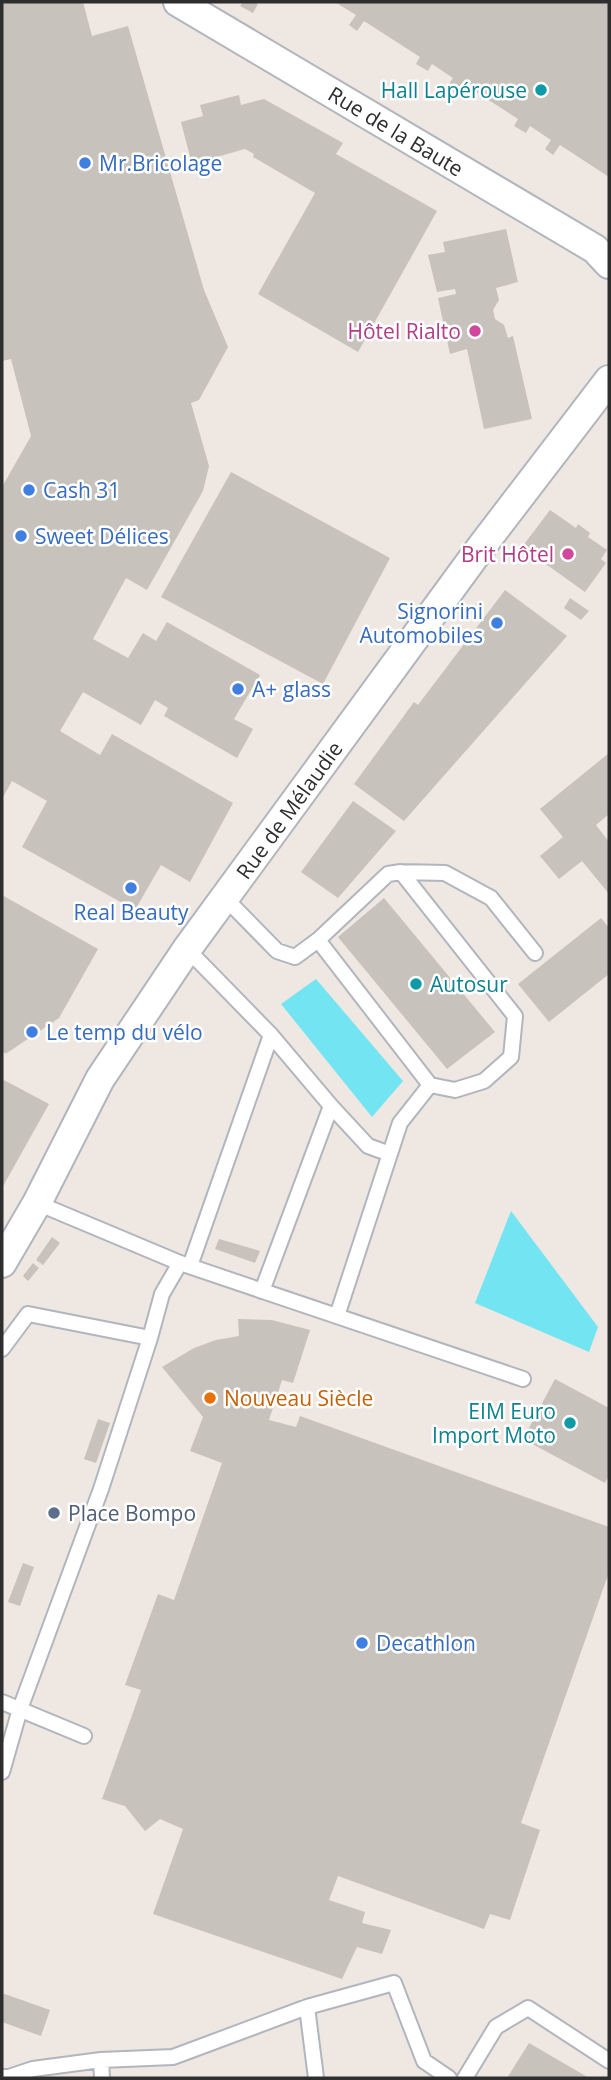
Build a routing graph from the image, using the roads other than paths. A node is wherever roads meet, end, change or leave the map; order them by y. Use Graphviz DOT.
graph roads {
  1 [pos="178,2"];
  2 [pos="609,264"];
  3 [pos="609,380"];
  4 [pos="401,872"];
  5 [pos="225,898"];
  6 [pos="318,940"];
  7 [pos="187,949"];
  8 [pos="535,953"];
  9 [pos="271,1035"];
  10 [pos="430,1085"];
  11 [pos="331,1107"];
  12 [pos="390,1154"];
  13 [pos="37,1203"];
  14 [pos="2,1263"];
  15 [pos="185,1265"];
  16 [pos="262,1291"];
  17 [pos="337,1316"];
  18 [pos="150,1338"];
  19 [pos="2,1349"];
  20 [pos="523,1379"];
  21 [pos="2,1702"];
  22 [pos="20,1709"];
  23 [pos="84,1737"];
  24 [pos="2,1772"];
  25 [pos="307,2007"];
  26 [pos="101,2060"];
  27 [pos="609,2061"];
  28 [pos="2,2077"];
  29 [pos="102,2078"];
  30 [pos="316,2078"];
  31 [pos="449,2078"];
  32 [pos="465,2078"];
  1 -- 2 [label="street, Rue de la Baute"];
  3 -- 5 [label="street, Rue de Mélaudie"];
  4 -- 6 [label="lane"];
  4 -- 8 [label="lane"];
  4 -- 10 [label="lane"];
  5 -- 6 [label="lane"];
  5 -- 7 [label="street, Rue de Mélaudie"];
  6 -- 10 [label="lane"];
  7 -- 9 [label="lane"];
  7 -- 13 [label="street, Rue de Mélaudie"];
  9 -- 11 [label="lane"];
  9 -- 15 [label="lane"];
  10 -- 12 [label="lane"];
  11 -- 12 [label="lane"];
  11 -- 16 [label="lane"];
  12 -- 17 [label="lane"];
  13 -- 14 [label="street, Rue de Mélaudie"];
  13 -- 15 [label="lane"];
  15 -- 16 [label="lane"];
  15 -- 18 [label="lane"];
  16 -- 17 [label="lane"];
  17 -- 20 [label="lane"];
  18 -- 19 [label="lane"];
  18 -- 22 [label="lane"];
  21 -- 22 [label="lane"];
  22 -- 23 [label="lane"];
  22 -- 24 [label="lane"];
  25 -- 26 [label="lane"];
  25 -- 30 [label="lane"];
  25 -- 31 [label="lane"];
  26 -- 28 [label="lane"];
  26 -- 29 [label="lane"];
  27 -- 32 [label="lane"];
}
